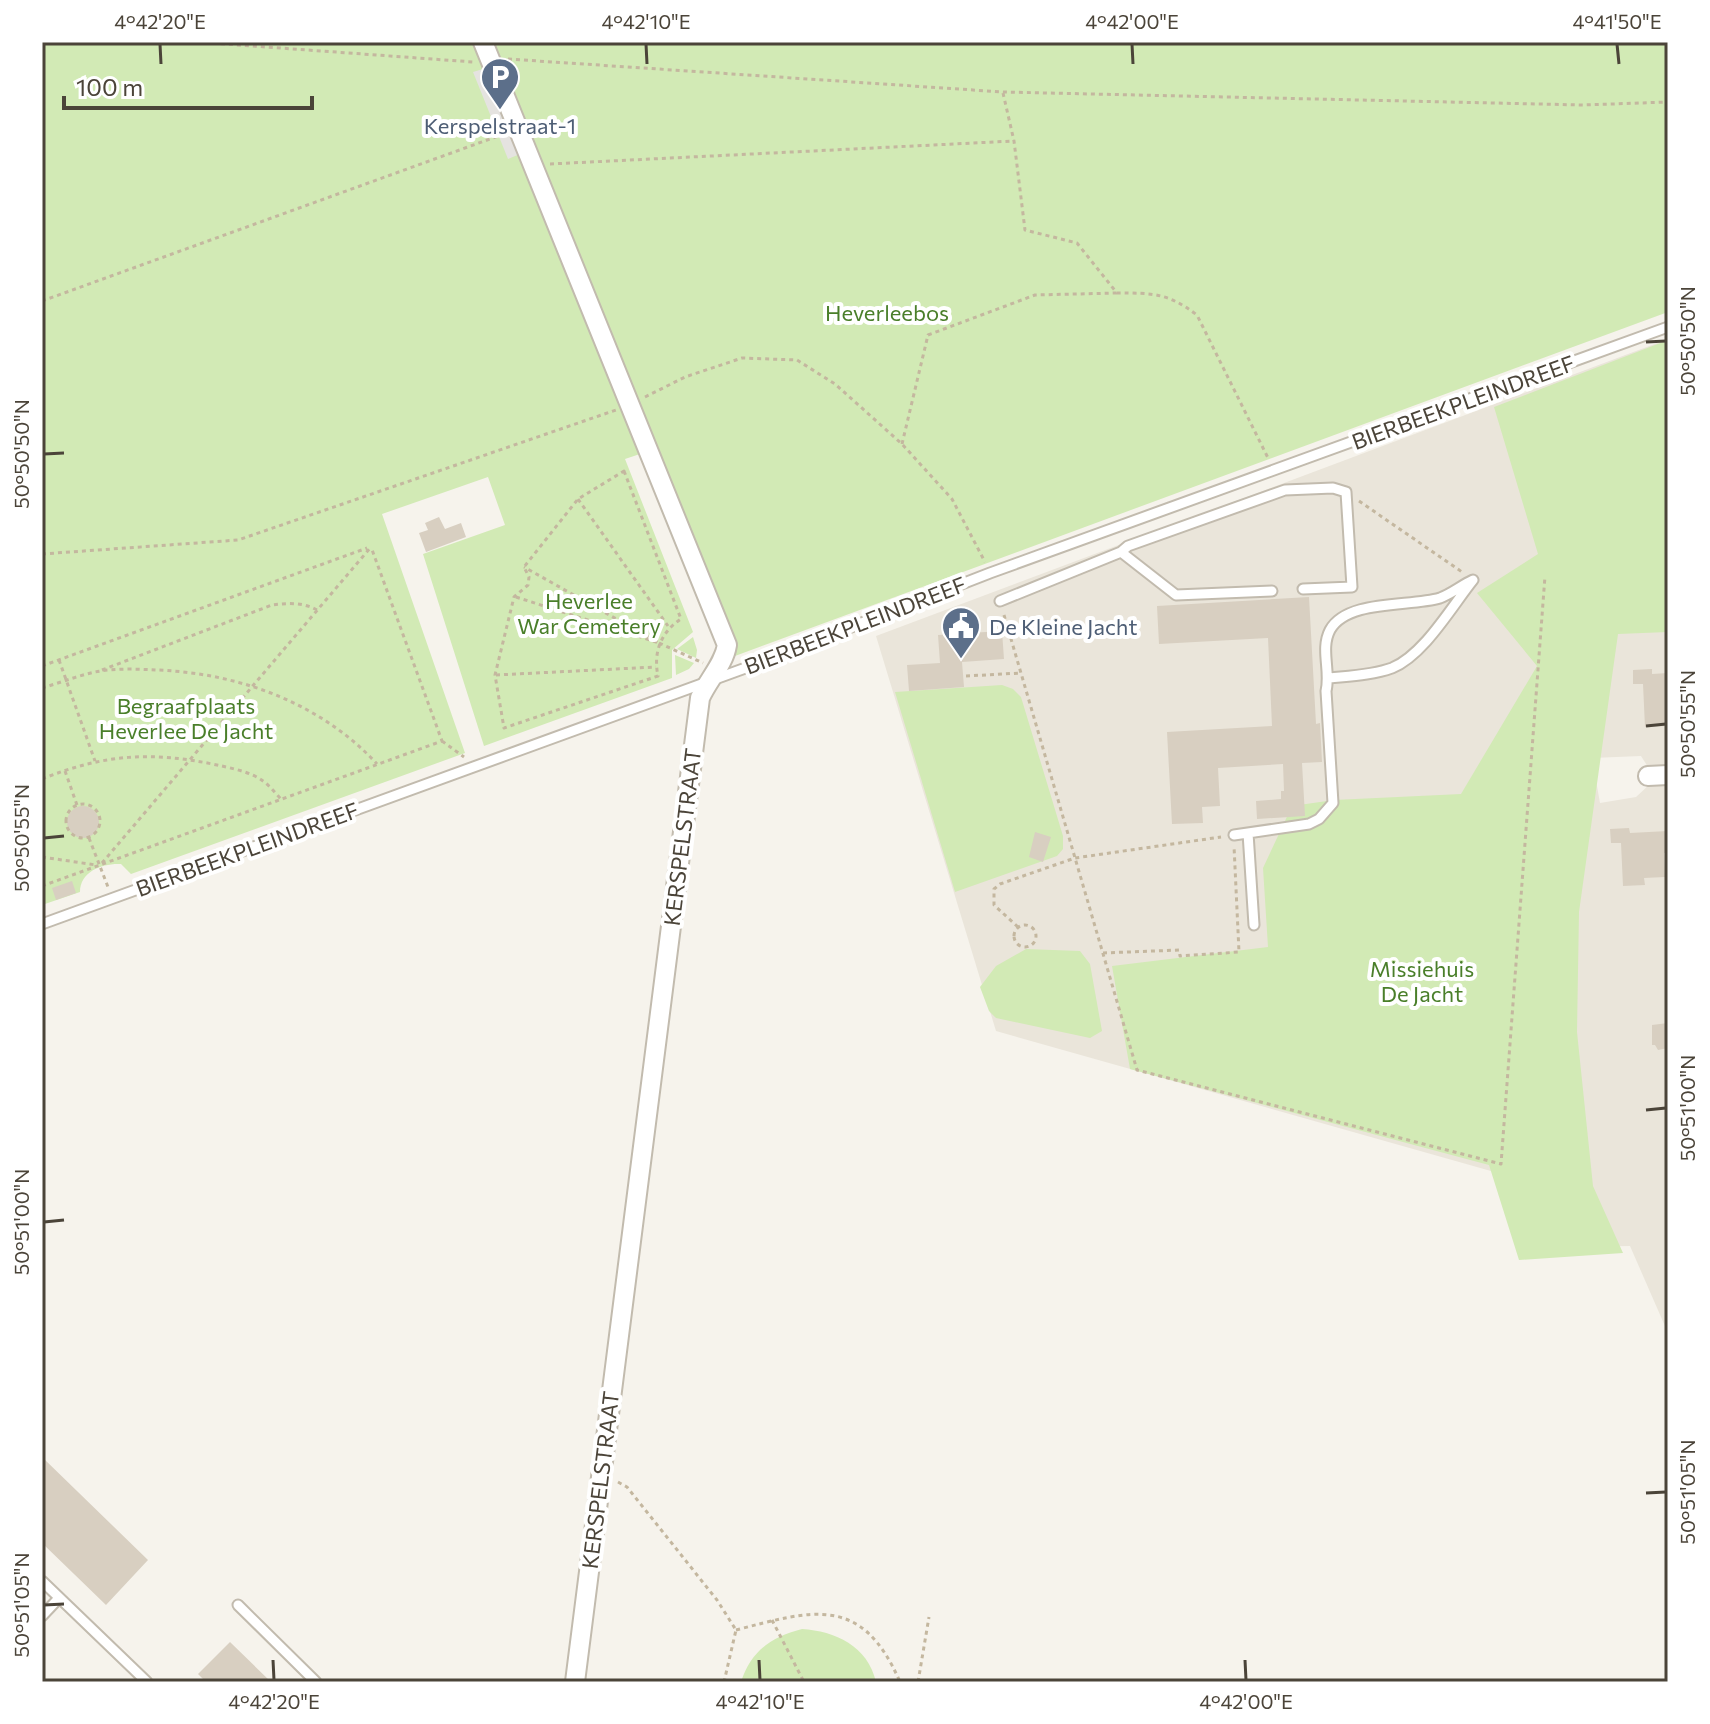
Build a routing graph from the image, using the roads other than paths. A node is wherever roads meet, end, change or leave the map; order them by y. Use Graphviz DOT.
graph roads {
  1 [pos="486,50"];
  2 [pos="1668,327"];
  3 [pos="1121,552"];
  4 [pos="1303,589"];
  5 [pos="1272,591"];
  6 [pos="1000,601"];
  7 [pos="712,675"];
  8 [pos="1330,678"];
  9 [pos="1668,775"];
  10 [pos="1648,776"];
  11 [pos="1248,833"];
  12 [pos="1234,835"];
  13 [pos="42,924"];
  14 [pos="1254,925"];
  15 [pos="42,1581"];
  16 [pos="59,1598"];
  17 [pos="238,1605"];
  18 [pos="42,1616"];
  19 [pos="142,1680"];
  20 [pos="316,1682"];
  21 [pos="575,1682"];
  1 -- 7 [label="street, KERSPELSTRAAT"];
  2 -- 7 [label="lane, BIERBEEKPLEINDREEF"];
  3 -- 4 [label="lane"];
  3 -- 5 [label="lane"];
  3 -- 6 [label="lane"];
  7 -- 13 [label="lane, BIERBEEKPLEINDREEF"];
  7 -- 21 [label="street, KERSPELSTRAAT"];
  8 -- 8 [label="lane"];
  8 -- 11 [label="lane"];
  9 -- 10 [label="street"];
  11 -- 12 [label="lane"];
  11 -- 14 [label="lane"];
  15 -- 16 [label="lane"];
  16 -- 18 [label="lane"];
  16 -- 19 [label="lane"];
  17 -- 20 [label="lane"];
}
